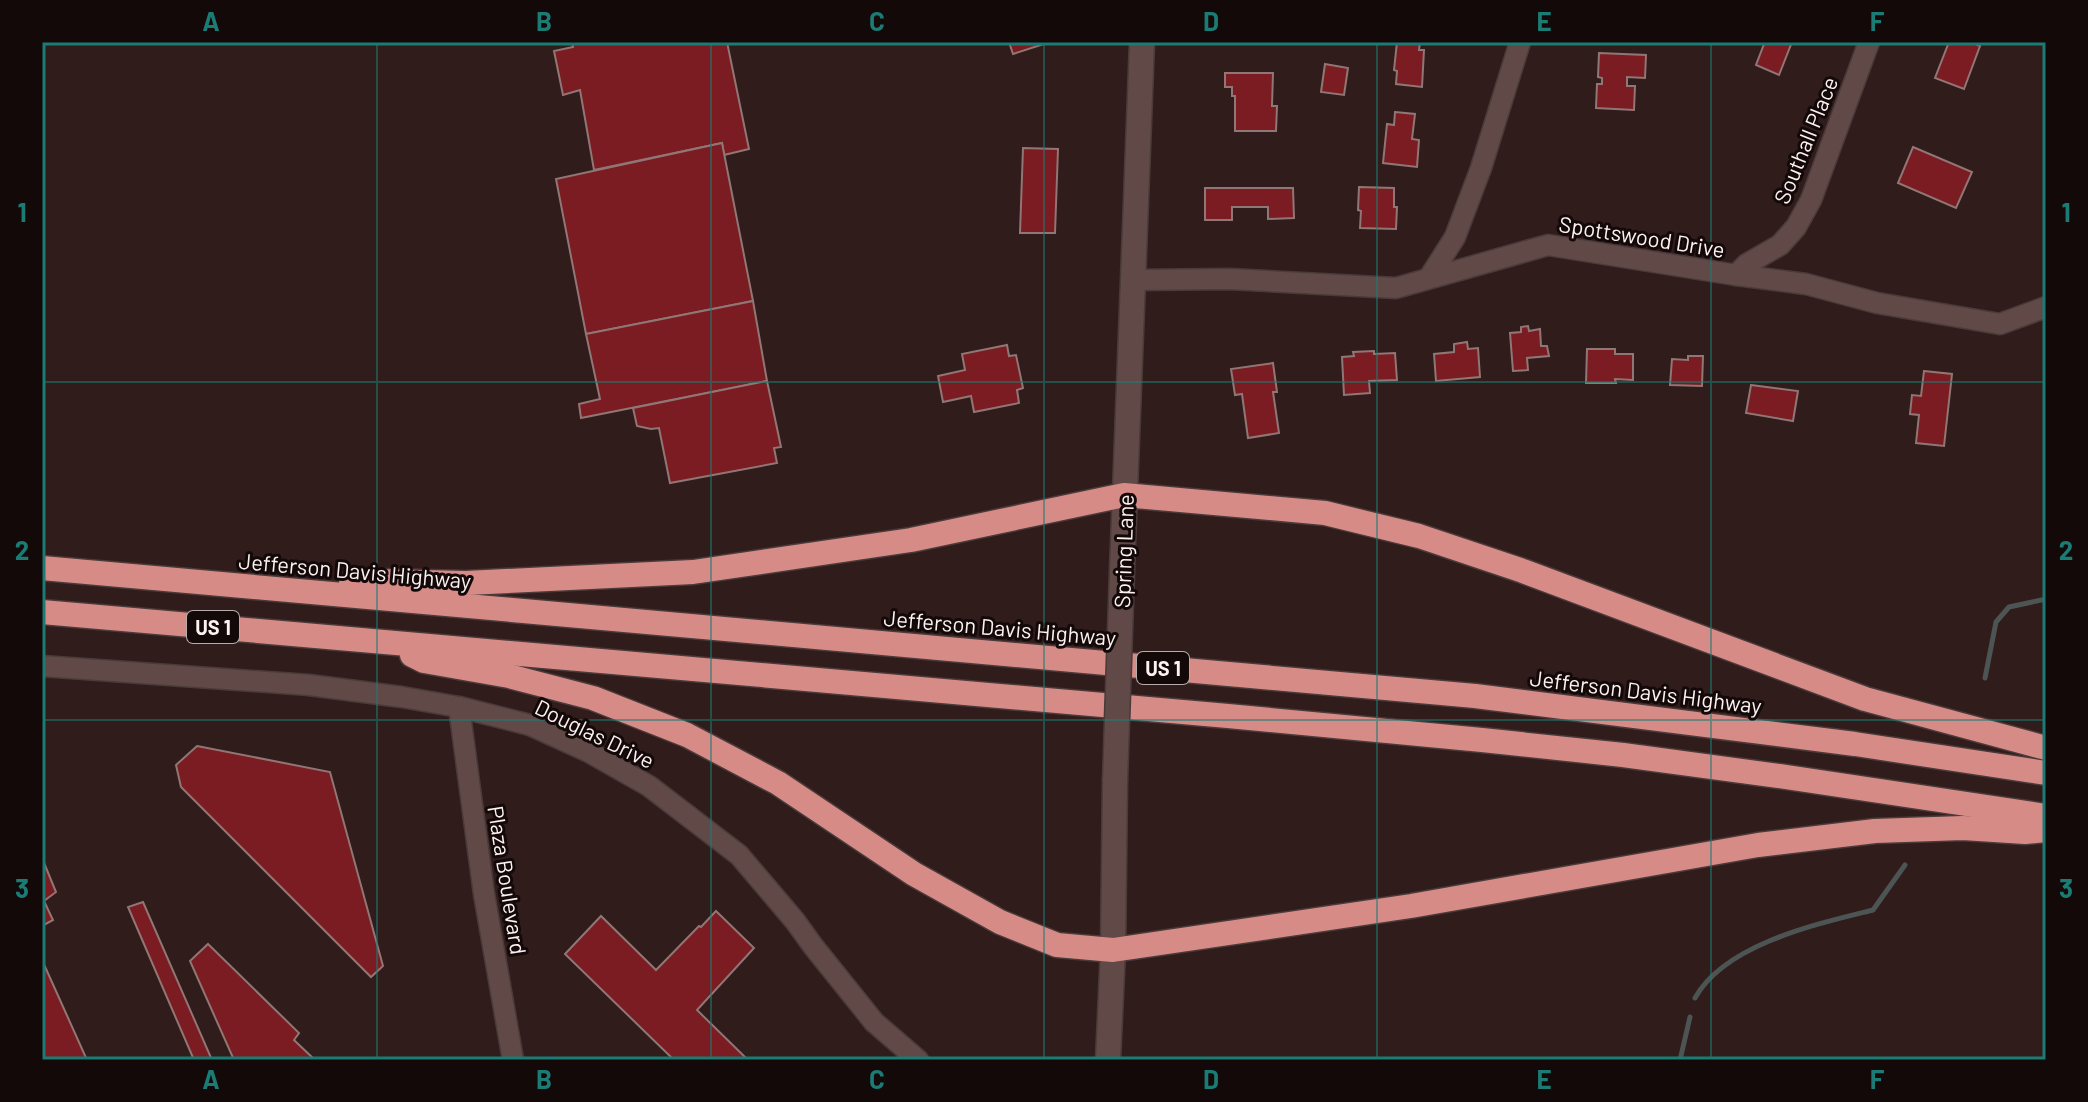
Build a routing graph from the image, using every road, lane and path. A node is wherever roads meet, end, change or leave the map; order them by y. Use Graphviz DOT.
graph roads {
  1 [pos="1142,42"];
  2 [pos="1520,42"];
  3 [pos="1869,42"];
  4 [pos="1736,275"];
  5 [pos="1429,278"];
  6 [pos="1133,280"];
  7 [pos="2046,307"];
  8 [pos="1124,495"];
  9 [pos="42,568"];
  10 [pos="278,589"];
  11 [pos="42,612"];
  12 [pos="384,642"];
  13 [pos="42,666"];
  14 [pos="459,707"];
  15 [pos="2046,748"];
  16 [pos="2046,773"];
  17 [pos="2046,816"];
  18 [pos="2046,830"];
  19 [pos="1113,950"];
  20 [pos="513,1060"];
  21 [pos="918,1060"];
  22 [pos="1108,1060"];
  1 -- 6 [label="street, Spring Lane"];
  2 -- 5 [label="street"];
  3 -- 4 [label="street, Southall Place"];
  4 -- 5 [label="street, Spottswood Drive"];
  4 -- 7 [label="street, Spottswood Drive"];
  5 -- 6 [label="street, Spottswood Drive"];
  6 -- 8 [label="street, Spring Lane"];
  8 -- 10 [label="highway"];
  8 -- 15 [label="highway"];
  8 -- 19 [label="street, Spring Lane, bridge"];
  9 -- 10 [label="highway, Jefferson Davis Highway / US 1"];
  10 -- 16 [label="highway, Jefferson Davis Highway / US 1"];
  11 -- 12 [label="highway, US 1"];
  12 -- 17 [label="highway, US 1"];
  12 -- 19 [label="highway"];
  13 -- 14 [label="street, Douglas Drive"];
  14 -- 20 [label="street, Plaza Boulevard"];
  14 -- 21 [label="street, Douglas Drive"];
  18 -- 19 [label="highway"];
  19 -- 22 [label="street, Spring Lane"];
}
